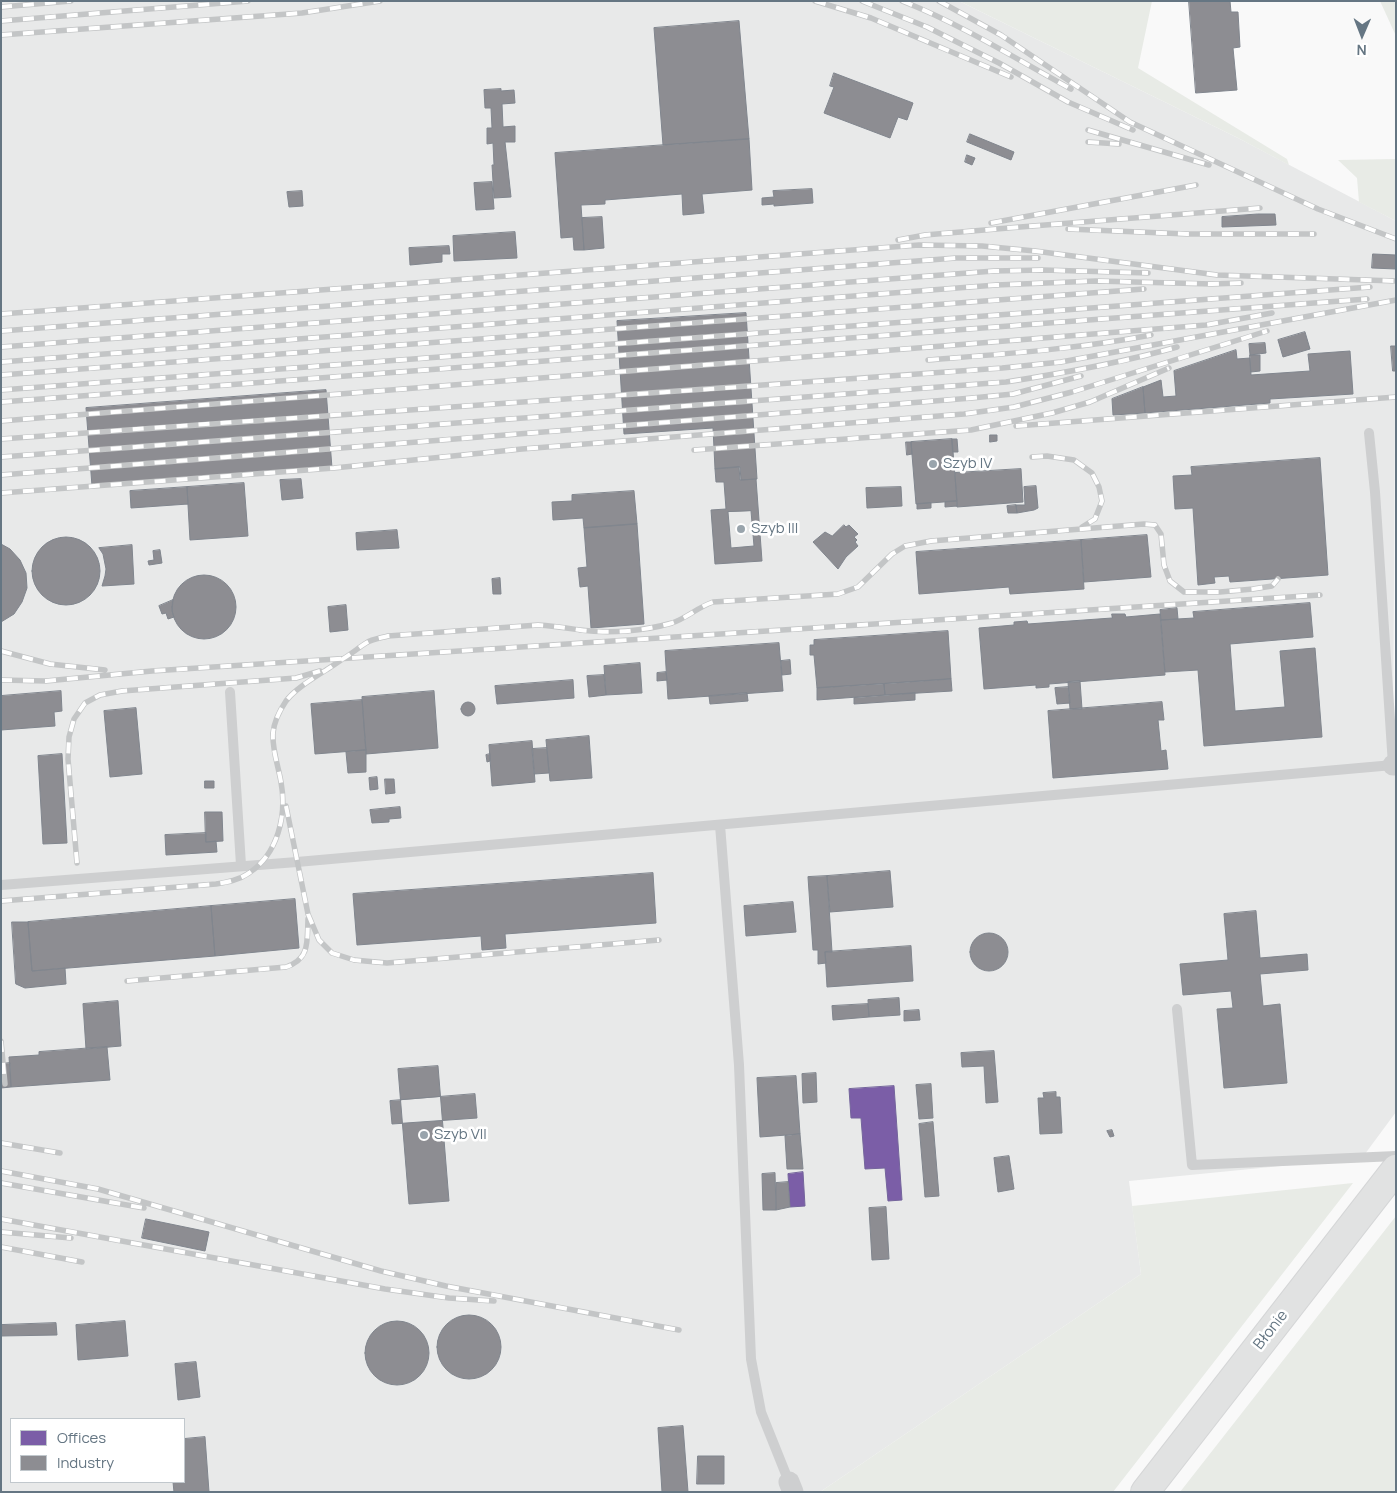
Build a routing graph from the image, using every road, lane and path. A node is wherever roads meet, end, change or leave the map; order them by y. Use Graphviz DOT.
graph roads {
  1 [pos="1369,433"];
  2 [pos="230,692"];
  3 [pos="1394,765"];
  4 [pos="720,825"];
  5 [pos="241,866"];
  6 [pos="1,885"];
  7 [pos="1177,1008"];
  8 [pos="1396,1156"];
  9 [pos="1396,1169"];
  10 [pos="791,1487"];
  11 [pos="1145,1492"];
  1 -- 3 [label="lane"];
  2 -- 5 [label="lane"];
  3 -- 4 [label="lane"];
  4 -- 5 [label="lane"];
  4 -- 10 [label="lane"];
  5 -- 6 [label="lane"];
  7 -- 8 [label="lane"];
  9 -- 11 [label="street, Błonie"];
}
